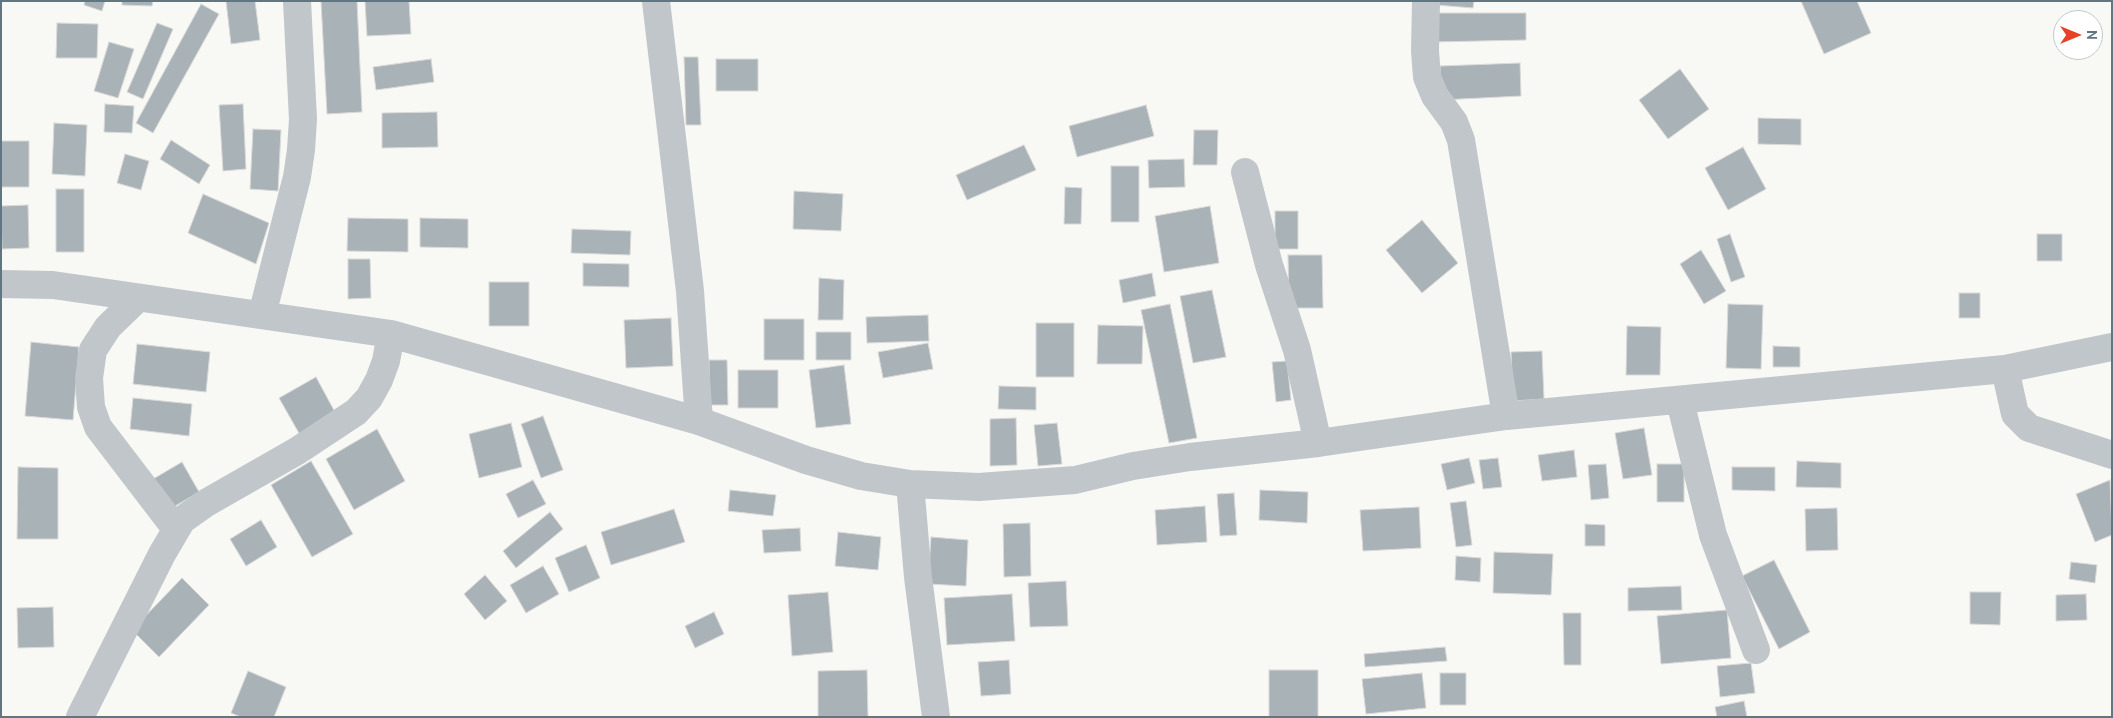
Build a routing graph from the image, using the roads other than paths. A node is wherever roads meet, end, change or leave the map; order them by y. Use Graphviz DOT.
graph roads {
  1 [pos="297,1"];
  2 [pos="656,1"];
  3 [pos="1426,1"];
  4 [pos="1245,172"];
  5 [pos="1,284"];
  6 [pos="138,298"];
  7 [pos="262,315"];
  8 [pos="391,334"];
  9 [pos="2112,347"];
  10 [pos="2005,369"];
  11 [pos="1680,401"];
  12 [pos="1506,416"];
  13 [pos="699,421"];
  14 [pos="1318,443"];
  15 [pos="2112,455"];
  16 [pos="910,484"];
  17 [pos="176,529"];
  18 [pos="1756,650"];
  19 [pos="80,717"];
  20 [pos="936,717"];
  1 -- 7 [label="street"];
  2 -- 13 [label="street"];
  3 -- 12 [label="street"];
  4 -- 14 [label="street"];
  5 -- 6 [label="street"];
  6 -- 7 [label="street"];
  6 -- 17 [label="street"];
  7 -- 8 [label="street"];
  8 -- 13 [label="street"];
  8 -- 17 [label="street"];
  9 -- 10 [label="street"];
  10 -- 11 [label="street"];
  10 -- 15 [label="street"];
  11 -- 12 [label="street"];
  11 -- 18 [label="street"];
  12 -- 14 [label="street"];
  13 -- 16 [label="street"];
  14 -- 16 [label="street"];
  16 -- 20 [label="street"];
  17 -- 19 [label="street"];
}
